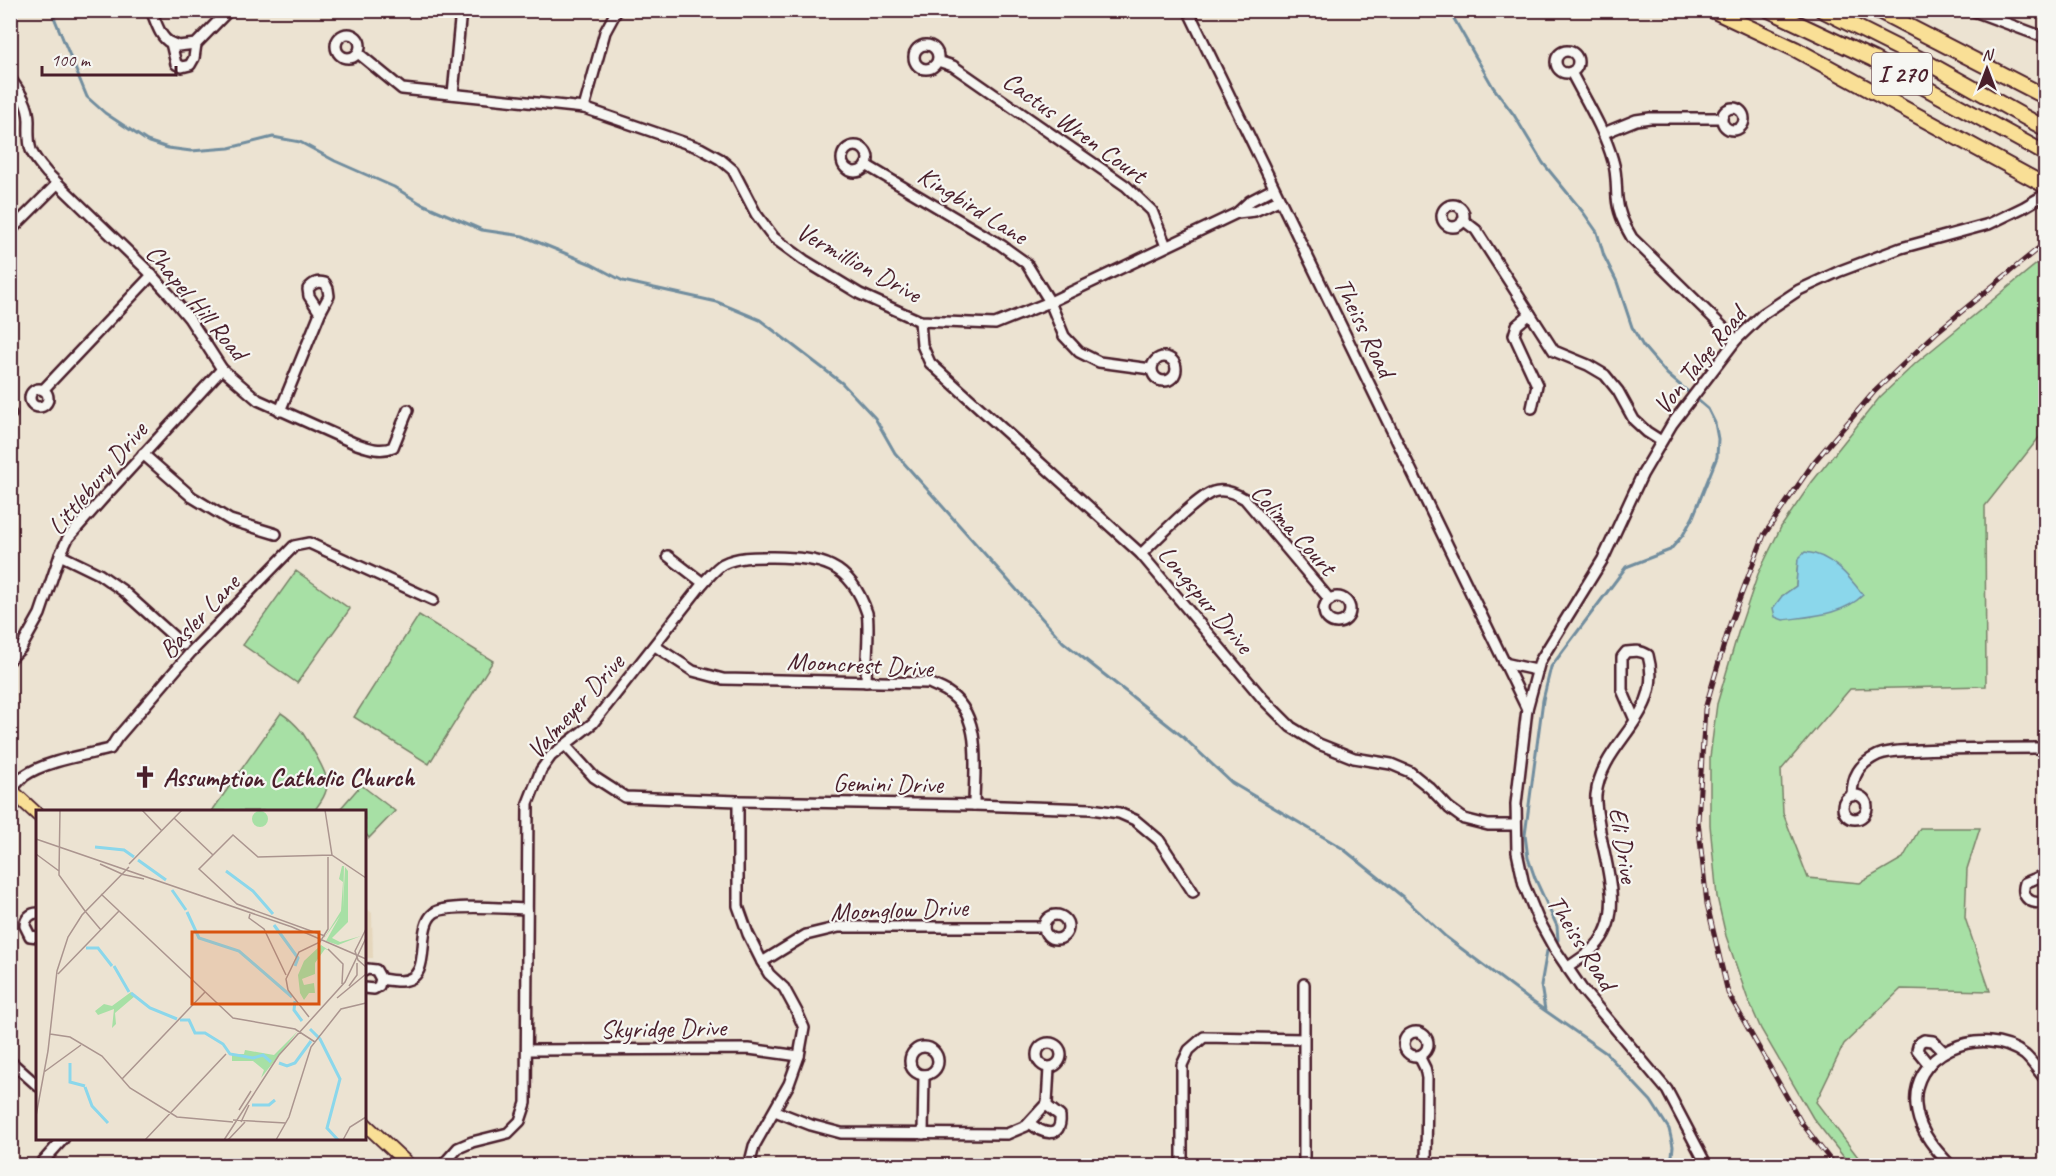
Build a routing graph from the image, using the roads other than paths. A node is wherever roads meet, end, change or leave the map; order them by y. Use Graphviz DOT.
graph roads {
  1 [pos="151,10"];
  2 [pos="229,10"];
  3 [pos="461,10"];
  4 [pos="617,10"];
  5 [pos="1188,10"];
  6 [pos="1712,10"];
  7 [pos="1769,10"];
  8 [pos="1822,10"];
  9 [pos="1877,10"];
  10 [pos="1971,10"];
  11 [pos="2046,38"];
  12 [pos="171,43"];
  13 [pos="196,44"];
  14 [pos="358,53"];
  15 [pos="938,61"];
  16 [pos="1571,72"];
  17 [pos="10,78"];
  18 [pos="453,94"];
  19 [pos="2046,97"];
  20 [pos="584,108"];
  21 [pos="1721,118"];
  22 [pos="2046,129"];
  23 [pos="1604,133"];
  24 [pos="2046,154"];
  25 [pos="866,165"];
  26 [pos="57,183"];
  27 [pos="2046,186"];
  28 [pos="1273,189"];
  29 [pos="2046,194"];
  30 [pos="1279,200"];
  31 [pos="1237,213"];
  32 [pos="1463,220"];
  33 [pos="10,231"];
  34 [pos="1167,246"];
  35 [pos="152,275"];
  36 [pos="1050,302"];
  37 [pos="320,313"];
  38 [pos="1530,314"];
  39 [pos="920,321"];
  40 [pos="1736,340"];
  41 [pos="222,369"];
  42 [pos="1151,369"];
  43 [pos="43,390"];
  44 [pos="1532,408"];
  45 [pos="408,410"];
  46 [pos="280,411"];
  47 [pos="1661,441"];
  48 [pos="143,454"];
  49 [pos="276,534"];
  50 [pos="1141,554"];
  51 [pos="60,555"];
  52 [pos="668,556"];
  53 [pos="703,583"];
  54 [pos="433,600"];
  55 [pos="1330,600"];
  56 [pos="183,645"];
  57 [pos="655,646"];
  58 [pos="10,659"];
  59 [pos="1504,663"];
  60 [pos="1536,670"];
  61 [pos="866,682"];
  62 [pos="1527,709"];
  63 [pos="1635,720"];
  64 [pos="566,746"];
  65 [pos="2046,748"];
  66 [pos="12,793"];
  67 [pos="1852,795"];
  68 [pos="738,801"];
  69 [pos="974,805"];
  70 [pos="36,813"];
  71 [pos="1515,825"];
  72 [pos="2046,874"];
  73 [pos="1193,892"];
  74 [pos="2046,901"];
  75 [pos="527,909"];
  76 [pos="36,914"];
  77 [pos="1044,927"];
  78 [pos="36,938"];
  79 [pos="762,962"];
  80 [pos="1567,968"];
  81 [pos="366,970"];
  82 [pos="381,979"];
  83 [pos="1304,984"];
  84 [pos="366,988"];
  85 [pos="1303,1039"];
  86 [pos="526,1050"];
  87 [pos="1944,1052"];
  88 [pos="799,1056"];
  89 [pos="1419,1056"];
  90 [pos="10,1061"];
  91 [pos="1929,1065"];
  92 [pos="1049,1068"];
  93 [pos="924,1075"];
  94 [pos="2046,1080"];
  95 [pos="36,1084"];
  96 [pos="1046,1105"];
  97 [pos="776,1111"];
  98 [pos="1030,1123"];
  99 [pos="366,1125"];
  100 [pos="923,1134"];
  101 [pos="62,1140"];
  102 [pos="39,1166"];
  103 [pos="410,1166"];
  104 [pos="442,1166"];
  105 [pos="749,1166"];
  106 [pos="1182,1166"];
  107 [pos="1304,1166"];
  108 [pos="1426,1166"];
  109 [pos="1707,1166"];
  110 [pos="1951,1166"];
  1 -- 12 [label="street"];
  2 -- 13 [label="street"];
  3 -- 18 [label="street"];
  4 -- 20 [label="street"];
  5 -- 28 [label="street, Theiss Road"];
  6 -- 27 [label="highway"];
  7 -- 24 [label="highway, I 270"];
  8 -- 22 [label="highway, I 270"];
  9 -- 19 [label="highway"];
  10 -- 11 [label="street"];
  12 -- 13 [label="street"];
  12 -- 13 [label="street"];
  14 -- 18 [label="street, Vermillion Drive"];
  15 -- 34 [label="street, Cactus Wren Court"];
  16 -- 23 [label="street"];
  17 -- 26 [label="street, Chapel Hill Road"];
  18 -- 20 [label="street, Vermillion Drive"];
  20 -- 39 [label="street, Vermillion Drive"];
  21 -- 23 [label="street"];
  23 -- 40 [label="street"];
  25 -- 36 [label="street, Kingbird Lane"];
  26 -- 33 [label="street"];
  26 -- 35 [label="street, Chapel Hill Road"];
  28 -- 30 [label="street, Theiss Road"];
  28 -- 31 [label="street, Vermillion Drive"];
  29 -- 40 [label="street, Von Talge Road"];
  30 -- 31 [label="street, Vermillion Drive"];
  30 -- 59 [label="street, Theiss Road"];
  31 -- 34 [label="street, Vermillion Drive"];
  32 -- 38 [label="street"];
  34 -- 36 [label="street, Vermillion Drive"];
  35 -- 41 [label="street, Chapel Hill Road"];
  35 -- 43 [label="street"];
  36 -- 39 [label="street, Vermillion Drive"];
  36 -- 42 [label="street, Kingbird Lane"];
  37 -- 46 [label="street"];
  38 -- 44 [label="street"];
  38 -- 47 [label="street"];
  39 -- 50 [label="street, Longspur Drive"];
  40 -- 47 [label="street, Von Talge Road"];
  41 -- 46 [label="street, Chapel Hill Road"];
  41 -- 48 [label="street, Littlebury Drive"];
  45 -- 46 [label="street, Chapel Hill Road"];
  47 -- 60 [label="street, Von Talge Road"];
  48 -- 49 [label="street"];
  48 -- 51 [label="street, Littlebury Drive"];
  50 -- 55 [label="street, Colima Court"];
  50 -- 71 [label="street, Longspur Drive"];
  51 -- 56 [label="street"];
  51 -- 58 [label="street, Littlebury Drive"];
  52 -- 53 [label="street"];
  53 -- 57 [label="street, Valmeyer Drive"];
  53 -- 61 [label="street, Valmeyer Drive"];
  54 -- 66 [label="street, Basler Lane"];
  57 -- 61 [label="street, Mooncrest Drive"];
  57 -- 64 [label="street, Valmeyer Drive"];
  59 -- 60 [label="street"];
  59 -- 62 [label="street, Theiss Road"];
  60 -- 62 [label="street, Theiss Road"];
  61 -- 69 [label="street, Mooncrest Drive"];
  62 -- 71 [label="street, Theiss Road"];
  63 -- 63 [label="street, Eli Drive"];
  63 -- 80 [label="street, Eli Drive"];
  64 -- 68 [label="street, Gemini Drive"];
  64 -- 75 [label="street, Valmeyer Drive"];
  65 -- 67 [label="street"];
  66 -- 70 [label="main road"];
  68 -- 69 [label="street, Gemini Drive"];
  68 -- 79 [label="street"];
  69 -- 73 [label="street, Gemini Drive"];
  71 -- 80 [label="street, Theiss Road"];
  72 -- 74 [label="street"];
  75 -- 82 [label="street"];
  75 -- 86 [label="street, Valmeyer Drive"];
  76 -- 78 [label="street"];
  77 -- 79 [label="street, Moonglow Drive"];
  79 -- 88 [label="street"];
  80 -- 109 [label="street, Theiss Road"];
  81 -- 82 [label="street"];
  82 -- 84 [label="street"];
  83 -- 85 [label="street"];
  85 -- 106 [label="street"];
  85 -- 107 [label="street"];
  86 -- 88 [label="street, Skyridge Drive"];
  86 -- 104 [label="street, Valmeyer Drive"];
  87 -- 91 [label="street"];
  87 -- 91 [label="street"];
  87 -- 94 [label="street"];
  88 -- 97 [label="street"];
  89 -- 108 [label="street"];
  90 -- 95 [label="street"];
  91 -- 110 [label="street"];
  92 -- 96 [label="street"];
  93 -- 100 [label="street"];
  96 -- 98 [label="street"];
  96 -- 98 [label="street"];
  97 -- 100 [label="street"];
  97 -- 105 [label="street"];
  98 -- 100 [label="street"];
  99 -- 103 [label="main road"];
  101 -- 102 [label="street"];
}
